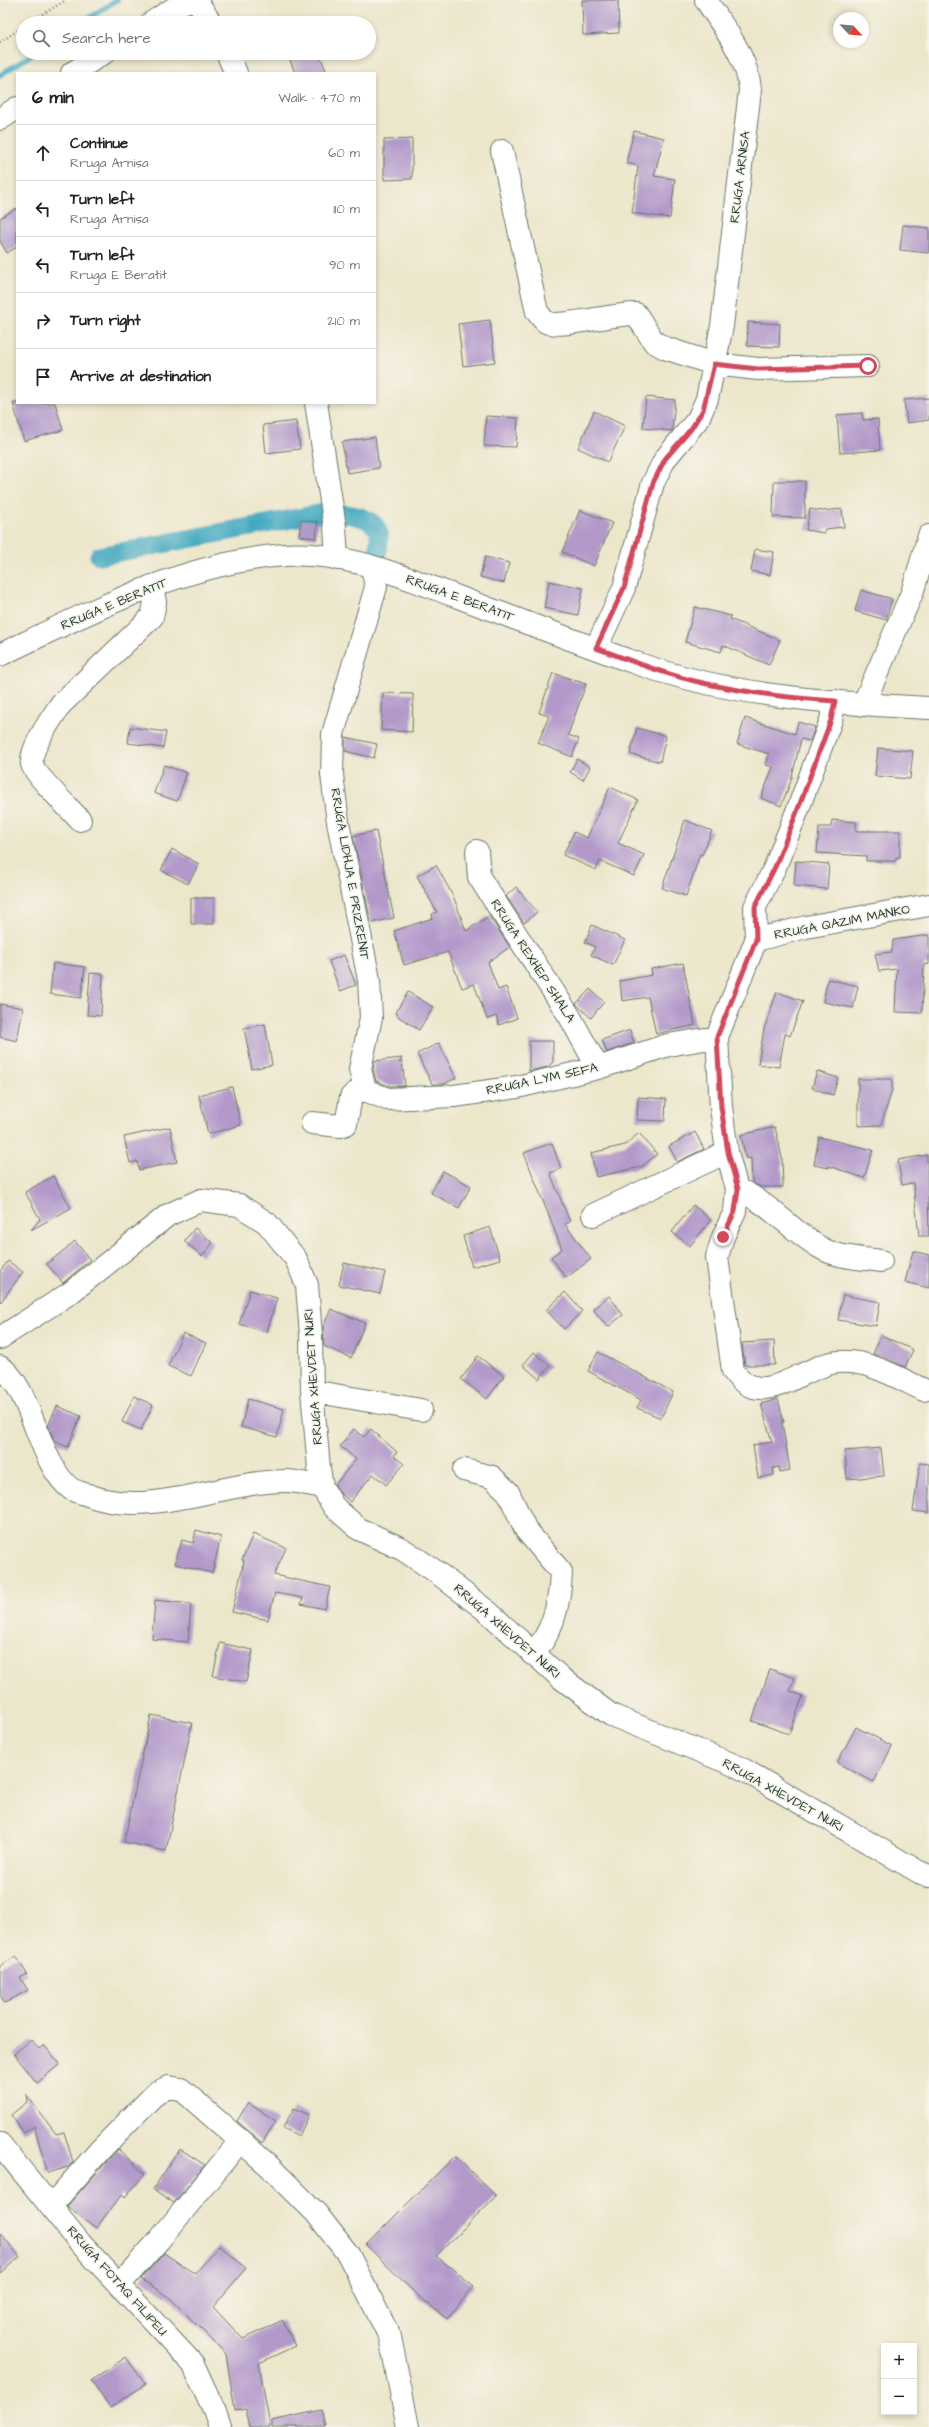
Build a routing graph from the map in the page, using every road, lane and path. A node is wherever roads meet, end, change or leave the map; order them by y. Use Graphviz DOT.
graph roads {
  1 [pos="66,0"];
  2 [pos="187,0"];
  3 [pos="196,0"];
  4 [pos="706,0"];
  5 [pos="40,16"];
  6 [pos="162,16"];
  7 [pos="207,16"];
  8 [pos="16,32"];
  9 [pos="0,42"];
  10 [pos="93,60"];
  11 [pos="230,60"];
  12 [pos="74,72"];
  13 [pos="236,72"];
  14 [pos="16,109"];
  15 [pos="0,119"];
  16 [pos="502,151"];
  17 [pos="714,364"];
  18 [pos="868,366"];
  19 [pos="316,404"];
  20 [pos="929,536"];
  21 [pos="337,559"];
  22 [pos="372,567"];
  23 [pos="152,586"];
  24 [pos="596,648"];
  25 [pos="0,655"];
  26 [pos="835,701"];
  27 [pos="862,705"];
  28 [pos="929,708"];
  29 [pos="80,820"];
  30 [pos="477,851"];
  31 [pos="929,905"];
  32 [pos="756,940"];
  33 [pos="717,1037"];
  34 [pos="598,1068"];
  35 [pos="365,1090"];
  36 [pos="312,1123"];
  37 [pos="728,1152"];
  38 [pos="738,1189"];
  39 [pos="593,1216"];
  40 [pos="881,1261"];
  41 [pos="0,1338"];
  42 [pos="0,1367"];
  43 [pos="924,1390"];
  44 [pos="312,1391"];
  45 [pos="421,1410"];
  46 [pos="464,1470"];
  47 [pos="322,1487"];
  48 [pos="532,1654"];
  49 [pos="929,1876"];
  50 [pos="241,2140"];
  51 [pos="0,2144"];
  52 [pos="51,2206"];
  53 [pos="119,2285"];
  54 [pos="220,2427"];
  55 [pos="408,2427"];
  1 -- 5 [label="path"];
  2 -- 6 [label="street"];
  3 -- 7 [label="street"];
  4 -- 17 [label="street, RRUGA ARNISA"];
  8 -- 9 [label="path"];
  10 -- 12 [label="street"];
  11 -- 13 [label="street"];
  14 -- 15 [label="street"];
  16 -- 17 [label="street"];
  17 -- 18 [label="street"];
  17 -- 24 [label="street, RRUGA ARNISA"];
  19 -- 21 [label="street"];
  20 -- 27 [label="street"];
  21 -- 22 [label="street, RRUGA E BERATIT"];
  21 -- 23 [label="street, RRUGA E BERATIT"];
  22 -- 24 [label="street, RRUGA E BERATIT"];
  22 -- 35 [label="street, RRUGA LIDHJA E PRIZRENIT"];
  23 -- 25 [label="street, RRUGA E BERATIT"];
  23 -- 29 [label="street"];
  24 -- 26 [label="street, RRUGA E BERATIT"];
  26 -- 27 [label="street, RRUGA E BERATIT"];
  26 -- 32 [label="street"];
  27 -- 28 [label="street, RRUGA E BERATIT"];
  30 -- 34 [label="street, RRUGA REXHEP SHALA"];
  31 -- 32 [label="street, RRUGA QAZIM MANKO"];
  32 -- 33 [label="street"];
  33 -- 34 [label="street, RRUGA LYM SEFA"];
  33 -- 37 [label="street"];
  34 -- 35 [label="street, RRUGA LYM SEFA"];
  35 -- 36 [label="street"];
  37 -- 38 [label="street"];
  37 -- 39 [label="street"];
  38 -- 40 [label="street"];
  38 -- 43 [label="street"];
  41 -- 44 [label="street, RRUGA XHEVDET NURI"];
  42 -- 47 [label="street"];
  44 -- 45 [label="street"];
  44 -- 47 [label="street, RRUGA XHEVDET NURI"];
  46 -- 48 [label="street"];
  47 -- 48 [label="street, RRUGA XHEVDET NURI"];
  48 -- 49 [label="street, RRUGA XHEVDET NURI"];
  50 -- 52 [label="street"];
  50 -- 53 [label="street"];
  50 -- 55 [label="street"];
  51 -- 52 [label="street, RRUGA FOTAQ FILIPEU"];
  52 -- 53 [label="street, RRUGA FOTAQ FILIPEU"];
  53 -- 54 [label="street, RRUGA FOTAQ FILIPEU"];
}
